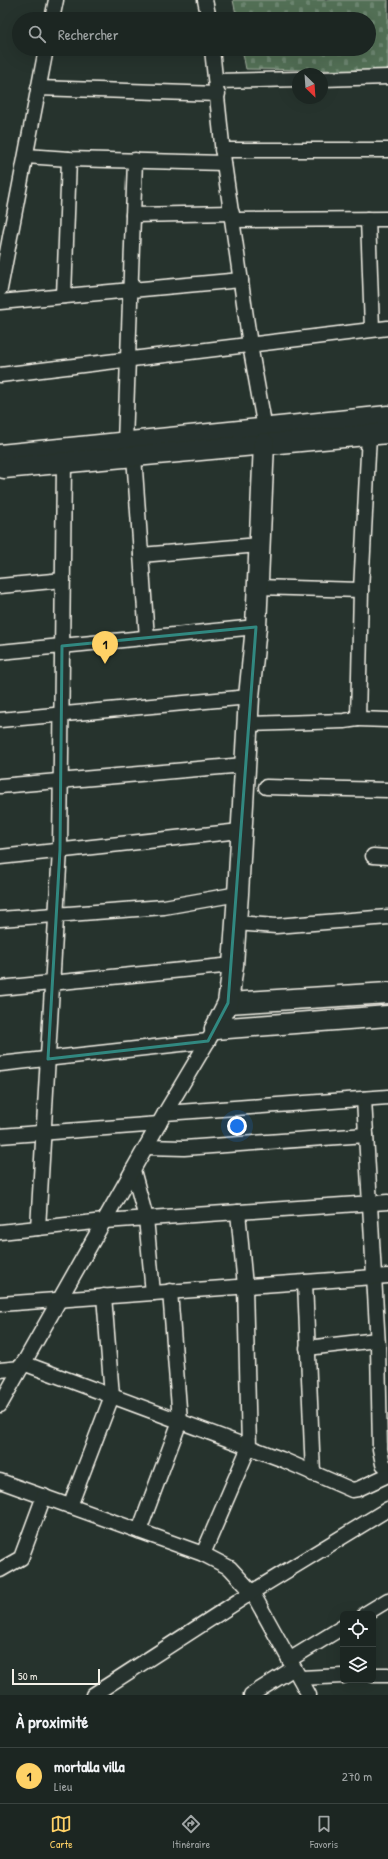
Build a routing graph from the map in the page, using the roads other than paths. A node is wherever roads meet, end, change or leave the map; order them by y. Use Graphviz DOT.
graph roads {
  1 [pos="56,0"];
  2 [pos="205,0"];
  3 [pos="53,12"];
  4 [pos="208,12"];
  5 [pos="45,56"];
  6 [pos="213,56"];
  7 [pos="388,77"];
  8 [pos="328,79"];
  9 [pos="292,80"];
  10 [pos="38,88"];
  11 [pos="217,88"];
  12 [pos="388,150"];
  13 [pos="26,156"];
  14 [pos="223,156"];
  15 [pos="70,159"];
  16 [pos="135,160"];
  17 [pos="133,215"];
  18 [pos="232,216"];
  19 [pos="368,219"];
  20 [pos="388,219"];
  21 [pos="2,267"];
  22 [pos="240,280"];
  23 [pos="0,289"];
  24 [pos="130,290"];
  25 [pos="64,296"];
  26 [pos="0,302"];
  27 [pos="372,328"];
  28 [pos="388,328"];
  29 [pos="250,345"];
  30 [pos="128,359"];
  31 [pos="0,375"];
  32 [pos="388,416"];
  33 [pos="378,434"];
  34 [pos="264,436"];
  35 [pos="129,449"];
  36 [pos="0,455"];
  37 [pos="64,462"];
  38 [pos="0,468"];
  39 [pos="259,546"];
  40 [pos="141,555"];
  41 [pos="63,580"];
  42 [pos="0,586"];
  43 [pos="257,587"];
  44 [pos="361,590"];
  45 [pos="256,627"];
  46 [pos="147,638"];
  47 [pos="62,646"];
  48 [pos="0,652"];
  49 [pos="249,697"];
  50 [pos="61,714"];
  51 [pos="358,719"];
  52 [pos="0,720"];
  53 [pos="388,720"];
  54 [pos="247,724"];
  55 [pos="244,765"];
  56 [pos="61,781"];
  57 [pos="0,786"];
  58 [pos="266,787"];
  59 [pos="388,790"];
  60 [pos="240,830"];
  61 [pos="60,850"];
  62 [pos="373,856"];
  63 [pos="0,857"];
  64 [pos="388,857"];
  65 [pos="238,894"];
  66 [pos="56,914"];
  67 [pos="388,917"];
  68 [pos="0,919"];
  69 [pos="236,923"];
  70 [pos="232,965"];
  71 [pos="52,984"];
  72 [pos="0,988"];
  73 [pos="388,994"];
  74 [pos="228,1003"];
  75 [pos="388,1016"];
  76 [pos="212,1035"];
  77 [pos="48,1059"];
  78 [pos="0,1064"];
  79 [pos="388,1098"];
  80 [pos="364,1099"];
  81 [pos="162,1118"];
  82 [pos="43,1133"];
  83 [pos="366,1135"];
  84 [pos="0,1136"];
  85 [pos="146,1147"];
  86 [pos="133,1170"];
  87 [pos="388,1202"];
  88 [pos="370,1203"];
  89 [pos="238,1212"];
  90 [pos="146,1218"];
  91 [pos="104,1221"];
  92 [pos="38,1228"];
  93 [pos="0,1232"];
  94 [pos="388,1276"];
  95 [pos="374,1277"];
  96 [pos="305,1282"];
  97 [pos="245,1286"];
  98 [pos="170,1291"];
  99 [pos="152,1293"];
  100 [pos="104,1296"];
  101 [pos="60,1299"];
  102 [pos="0,1304"];
  103 [pos="381,1344"];
  104 [pos="307,1348"];
  105 [pos="22,1366"];
  106 [pos="0,1370"];
  107 [pos="112,1396"];
  108 [pos="0,1405"];
  109 [pos="180,1422"];
  110 [pos="249,1447"];
  111 [pos="388,1469"];
  112 [pos="313,1474"];
  113 [pos="388,1475"];
  114 [pos="0,1481"];
  115 [pos="44,1496"];
  116 [pos="70,1506"];
  117 [pos="388,1509"];
  118 [pos="139,1531"];
  119 [pos="203,1554"];
  120 [pos="0,1570"];
  121 [pos="252,1592"];
  122 [pos="385,1604"];
  123 [pos="371,1611"];
  124 [pos="340,1630"];
  125 [pos="294,1668"];
  126 [pos="376,1675"];
  127 [pos="388,1675"];
  128 [pos="340,1676"];
  129 [pos="92,1695"];
  130 [pos="251,1695"];
  131 [pos="309,1695"];
  1 -- 3 [label="street"];
  2 -- 4 [label="street"];
  5 -- 10 [label="street"];
  6 -- 11 [label="street"];
  7 -- 8 [label="street"];
  9 -- 11 [label="street"];
  10 -- 11 [label="street"];
  10 -- 13 [label="street"];
  11 -- 14 [label="street"];
  12 -- 14 [label="street"];
  13 -- 15 [label="street"];
  13 -- 21 [label="street"];
  14 -- 16 [label="street"];
  14 -- 18 [label="street"];
  15 -- 16 [label="street"];
  15 -- 25 [label="street"];
  16 -- 17 [label="street"];
  17 -- 18 [label="street"];
  17 -- 24 [label="street"];
  18 -- 19 [label="street"];
  18 -- 22 [label="street"];
  19 -- 20 [label="street"];
  19 -- 27 [label="street"];
  21 -- 23 [label="street"];
  22 -- 24 [label="street"];
  22 -- 29 [label="street"];
  24 -- 25 [label="street"];
  24 -- 30 [label="street"];
  25 -- 26 [label="street"];
  27 -- 28 [label="street"];
  27 -- 29 [label="street"];
  29 -- 30 [label="street"];
  29 -- 34 [label="street"];
  30 -- 31 [label="street"];
  30 -- 35 [label="street"];
  32 -- 34 [label="street"];
  33 -- 34 [label="street"];
  33 -- 44 [label="street"];
  34 -- 35 [label="street"];
  34 -- 39 [label="street"];
  35 -- 36 [label="street"];
  35 -- 37 [label="street"];
  35 -- 40 [label="street"];
  37 -- 38 [label="street"];
  37 -- 41 [label="street"];
  39 -- 40 [label="street"];
  39 -- 43 [label="street"];
  40 -- 46 [label="street"];
  41 -- 42 [label="street"];
  41 -- 47 [label="street"];
  43 -- 44 [label="street"];
  43 -- 45 [label="street"];
  44 -- 51 [label="street"];
  45 -- 46 [label="street"];
  45 -- 49 [label="street"];
  46 -- 47 [label="street"];
  47 -- 48 [label="street"];
  47 -- 50 [label="street"];
  49 -- 50 [label="street"];
  49 -- 54 [label="street"];
  50 -- 52 [label="street"];
  50 -- 56 [label="street"];
  51 -- 53 [label="street"];
  51 -- 54 [label="street"];
  54 -- 55 [label="street"];
  55 -- 56 [label="street"];
  55 -- 60 [label="street"];
  56 -- 57 [label="street"];
  56 -- 61 [label="street"];
  58 -- 59 [label="street"];
  60 -- 61 [label="street"];
  60 -- 65 [label="street"];
  61 -- 63 [label="street"];
  61 -- 66 [label="street"];
  62 -- 64 [label="street"];
  65 -- 66 [label="street"];
  65 -- 69 [label="street"];
  66 -- 68 [label="street"];
  66 -- 71 [label="street"];
  67 -- 69 [label="street"];
  69 -- 70 [label="street"];
  70 -- 71 [label="street"];
  70 -- 74 [label="street"];
  71 -- 72 [label="street"];
  71 -- 77 [label="street"];
  73 -- 74 [label="street"];
  74 -- 76 [label="street"];
  75 -- 76 [label="street"];
  76 -- 77 [label="street"];
  76 -- 81 [label="street"];
  77 -- 78 [label="street"];
  77 -- 82 [label="street"];
  79 -- 80 [label="street"];
  80 -- 81 [label="street"];
  80 -- 83 [label="street"];
  81 -- 82 [label="street"];
  81 -- 85 [label="street"];
  82 -- 84 [label="street"];
  82 -- 92 [label="street"];
  83 -- 85 [label="street"];
  83 -- 88 [label="street"];
  85 -- 86 [label="street"];
  86 -- 90 [label="street"];
  86 -- 91 [label="street"];
  87 -- 88 [label="street"];
  88 -- 89 [label="street"];
  88 -- 95 [label="street"];
  89 -- 90 [label="street"];
  89 -- 97 [label="street"];
  90 -- 91 [label="street"];
  90 -- 99 [label="street"];
  91 -- 92 [label="street"];
  91 -- 101 [label="street"];
  92 -- 93 [label="street"];
  94 -- 95 [label="street"];
  95 -- 96 [label="street"];
  95 -- 103 [label="street"];
  96 -- 97 [label="street"];
  96 -- 104 [label="street"];
  97 -- 98 [label="street"];
  97 -- 110 [label="street"];
  98 -- 99 [label="street"];
  98 -- 109 [label="street"];
  99 -- 100 [label="street"];
  100 -- 101 [label="street"];
  100 -- 107 [label="street"];
  101 -- 102 [label="street"];
  101 -- 105 [label="street"];
  103 -- 104 [label="street"];
  103 -- 111 [label="street"];
  104 -- 112 [label="street"];
  105 -- 106 [label="street"];
  105 -- 107 [label="street"];
  105 -- 108 [label="street"];
  107 -- 109 [label="street"];
  107 -- 116 [label="street"];
  109 -- 110 [label="street"];
  109 -- 118 [label="street"];
  110 -- 112 [label="street"];
  110 -- 119 [label="street"];
  112 -- 113 [label="street"];
  114 -- 115 [label="street"];
  115 -- 116 [label="street"];
  115 -- 120 [label="street"];
  116 -- 118 [label="street"];
  117 -- 121 [label="street"];
  118 -- 119 [label="street"];
  119 -- 121 [label="street"];
  121 -- 125 [label="street"];
  121 -- 129 [label="street"];
  122 -- 123 [label="street"];
  124 -- 125 [label="street"];
  125 -- 128 [label="street"];
  125 -- 130 [label="street"];
  125 -- 131 [label="street"];
  126 -- 127 [label="street"];
}
